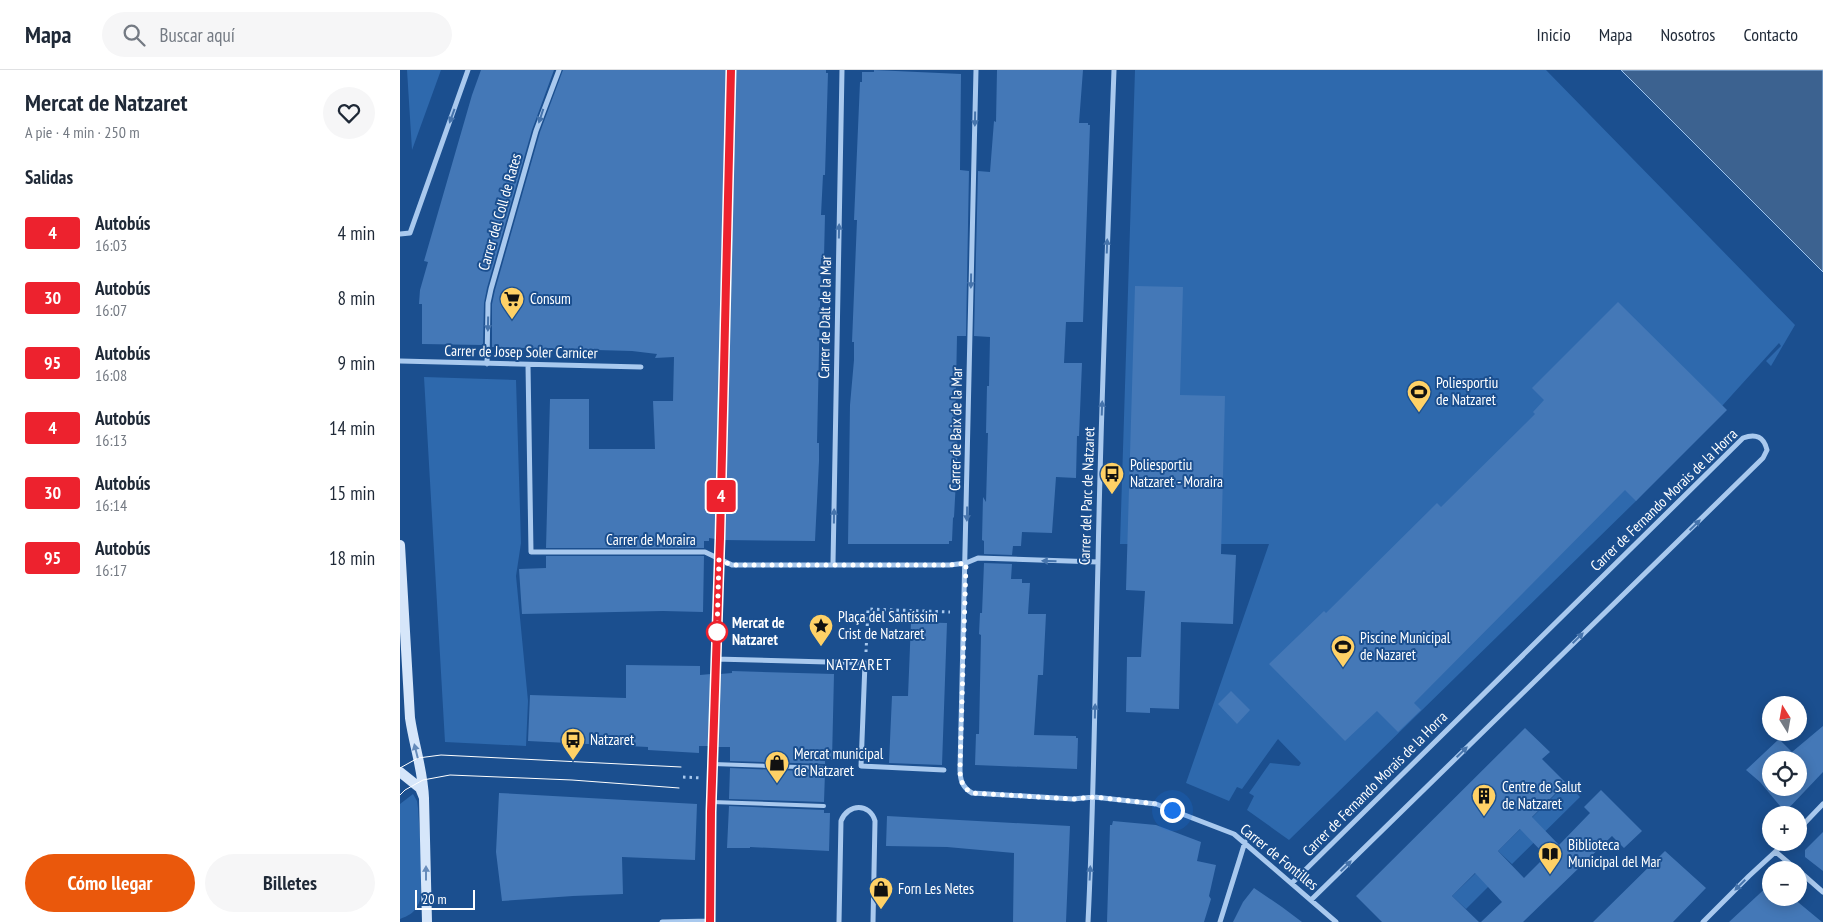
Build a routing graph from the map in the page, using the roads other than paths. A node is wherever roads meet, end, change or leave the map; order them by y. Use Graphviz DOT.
graph roads {
  1 [pos="468,70"];
  2 [pos="559,70"];
  3 [pos="731,70"];
  4 [pos="842,70"];
  5 [pos="976,70"];
  6 [pos="1114,70"];
  7 [pos="400,234"];
  8 [pos="400,361"];
  9 [pos="487,364"];
  10 [pos="528,365"];
  11 [pos="640,367"];
  12 [pos="400,545"];
  13 [pos="719,560"];
  14 [pos="1098,562"];
  15 [pos="966,563"];
  16 [pos="833,564"];
  17 [pos="716,659"];
  18 [pos="713,764"];
  19 [pos="825,768"];
  20 [pos="944,770"];
  21 [pos="400,772"];
  22 [pos="964,788"];
  23 [pos="1094,797"];
  24 [pos="424,798"];
  25 [pos="712,802"];
  26 [pos="1823,804"];
  27 [pos="824,806"];
  28 [pos="1807,821"];
  29 [pos="1245,842"];
  30 [pos="1776,852"];
  31 [pos="1786,861"];
  32 [pos="1807,879"];
  33 [pos="1292,883"];
  34 [pos="1823,892"];
  35 [pos="1311,900"];
  36 [pos="710,921"];
  37 [pos="427,922"];
  38 [pos="662,922"];
  39 [pos="839,922"];
  40 [pos="873,922"];
  41 [pos="1088,922"];
  42 [pos="1220,922"];
  43 [pos="1336,922"];
  44 [pos="1703,922"];
  1 -- 7 [label="street, one-way"];
  2 -- 9 [label="street, Carrer del Coll de Rates, one-way"];
  3 -- 13 [label="street"];
  16 -- 4 [label="street, Carrer de Dalt de la Mar, one-way"];
  5 -- 15 [label="street, Carrer de Baix de la Mar, one-way"];
  14 -- 6 [label="street, Carrer del Parc de Natzaret, one-way"];
  8 -- 9 [label="street, Carrer de Josep Soler Carnicer"];
  9 -- 10 [label="street, Carrer de Josep Soler Carnicer"];
  10 -- 11 [label="street, Carrer de Josep Soler Carnicer"];
  10 -- 13 [label="street, Carrer de Moraira"];
  24 -- 12 [label="street, one-way"];
  13 -- 16 [label="street, Carrer de Moraira"];
  13 -- 17 [label="street"];
  14 -- 15 [label="street, Carrer de Moraira, one-way"];
  23 -- 14 [label="street, Carrer del Parc de Natzaret, one-way"];
  15 -- 16 [label="street, Carrer de Moraira"];
  15 -- 22 [label="street, Carrer de Baix de la Mar"];
  17 -- 18 [label="street"];
  17 -- 20 [label="street"];
  18 -- 19 [label="lane"];
  18 -- 25 [label="street"];
  21 -- 24 [label="street"];
  22 -- 23 [label="street, Carrer de Fontilles"];
  23 -- 29 [label="street, Carrer de Fontilles"];
  41 -- 23 [label="street, Carrer del Parc de Natzaret, one-way"];
  37 -- 24 [label="street, one-way"];
  25 -- 27 [label="lane"];
  25 -- 36 [label="street"];
  26 -- 28 [label="street"];
  29 -- 33 [label="street, Carrer de Fontilles"];
  29 -- 42 [label="street"];
  30 -- 31 [label="street"];
  30 -- 44 [label="street, one-way"];
  32 -- 34 [label="street"];
  33 -- 35 [label="street, Carrer de Fontilles"];
  35 -- 33 [label="street, Carrer de Fernando Morais de la Horra, one-way"];
  35 -- 43 [label="street, Carrer de Fontilles"];
  36 -- 38 [label="street"];
  39 -- 40 [label="street"];
}
